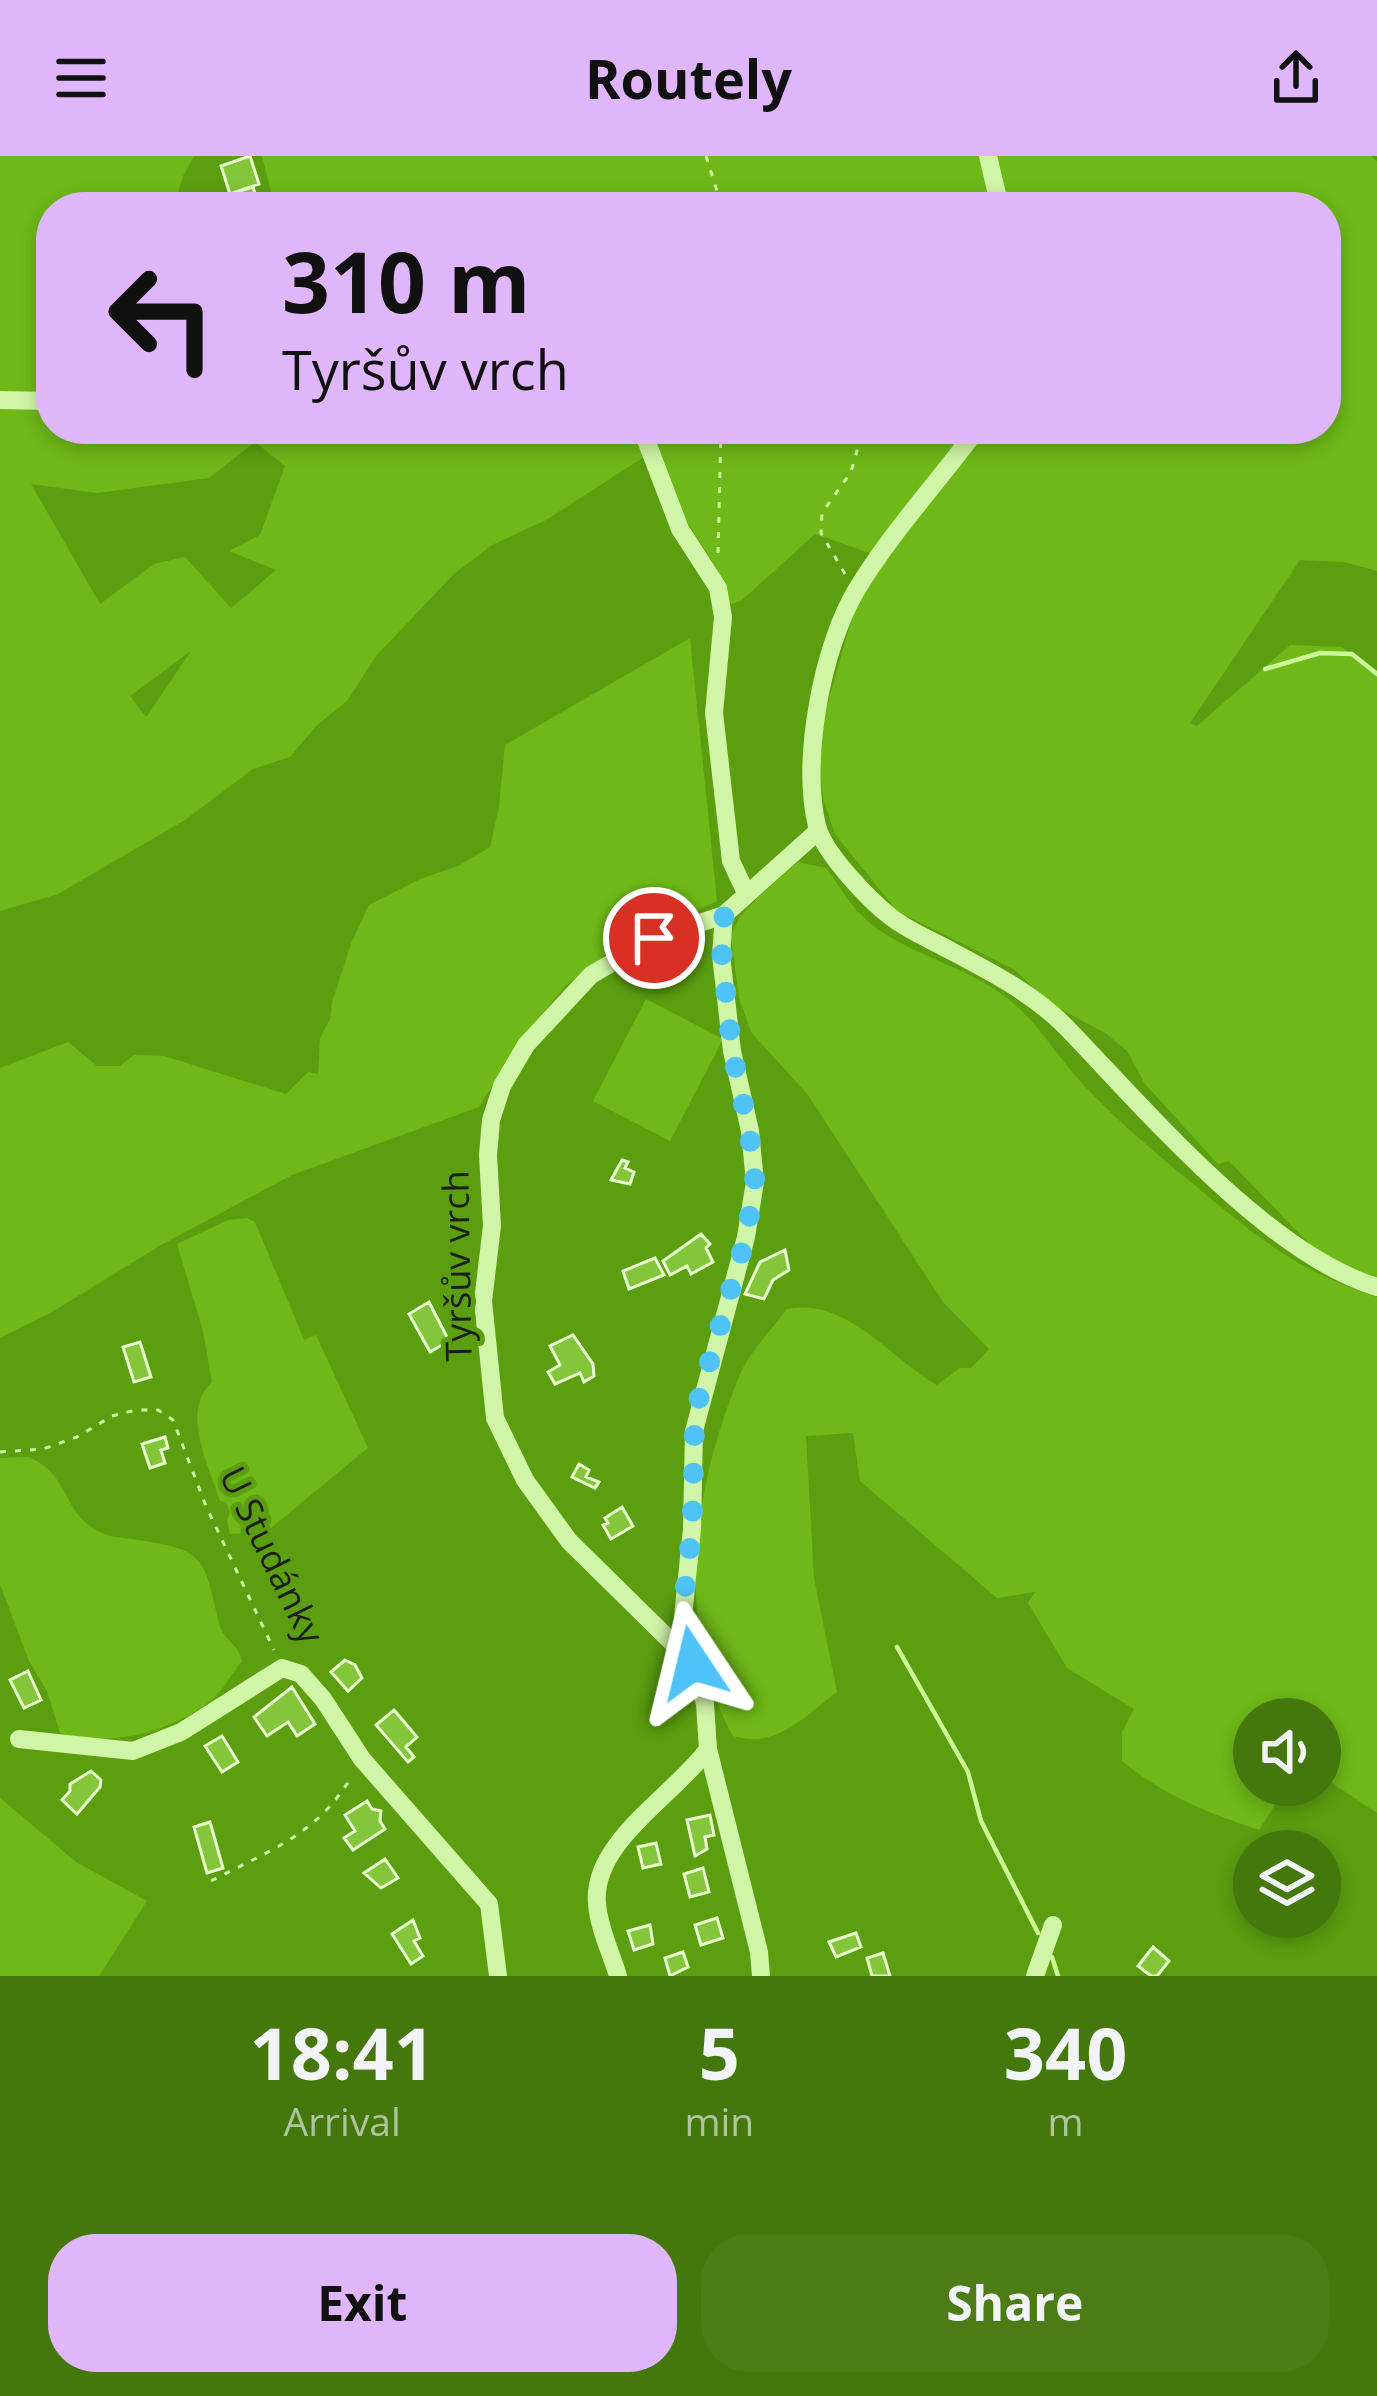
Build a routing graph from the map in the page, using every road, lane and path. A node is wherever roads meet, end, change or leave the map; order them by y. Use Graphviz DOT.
graph roads {
  1 [pos="706,156"];
  2 [pos="988,156"];
  3 [pos="717,192"];
  4 [pos="996,192"];
  5 [pos="0,400"];
  6 [pos="36,401"];
  7 [pos="648,444"];
  8 [pos="721,444"];
  9 [pos="859,444"];
  10 [pos="966,444"];
  11 [pos="718,588"];
  12 [pos="856,590"];
  13 [pos="818,831"];
  14 [pos="746,893"];
  15 [pos="724,915"];
  16 [pos="1377,1287"];
  17 [pos="0,1452"];
  18 [pos="693,1663"];
  19 [pos="282,1668"];
  20 [pos="20,1739"];
  21 [pos="708,1749"];
  22 [pos="362,1759"];
  23 [pos="211,1881"];
  24 [pos="1053,1925"];
  25 [pos="498,1976"];
  26 [pos="618,1976"];
  27 [pos="760,1976"];
  28 [pos="1036,1976"];
  1 -- 3 [label="path"];
  2 -- 4 [label="street"];
  5 -- 6 [label="street"];
  7 -- 11 [label="street"];
  8 -- 11 [label="path"];
  9 -- 12 [label="path"];
  10 -- 12 [label="street"];
  11 -- 14 [label="street"];
  12 -- 13 [label="street"];
  13 -- 14 [label="street, Tyršův vrch"];
  13 -- 16 [label="street"];
  14 -- 15 [label="street, Tyršův vrch"];
  15 -- 18 [label="street"];
  15 -- 18 [label="street, Tyršův vrch"];
  17 -- 19 [label="path, U Studánky"];
  18 -- 21 [label="street"];
  19 -- 20 [label="street"];
  19 -- 22 [label="street, U Studánky"];
  21 -- 26 [label="street"];
  21 -- 27 [label="street"];
  22 -- 23 [label="path"];
  22 -- 25 [label="street, U Studánky"];
  24 -- 28 [label="street"];
}
